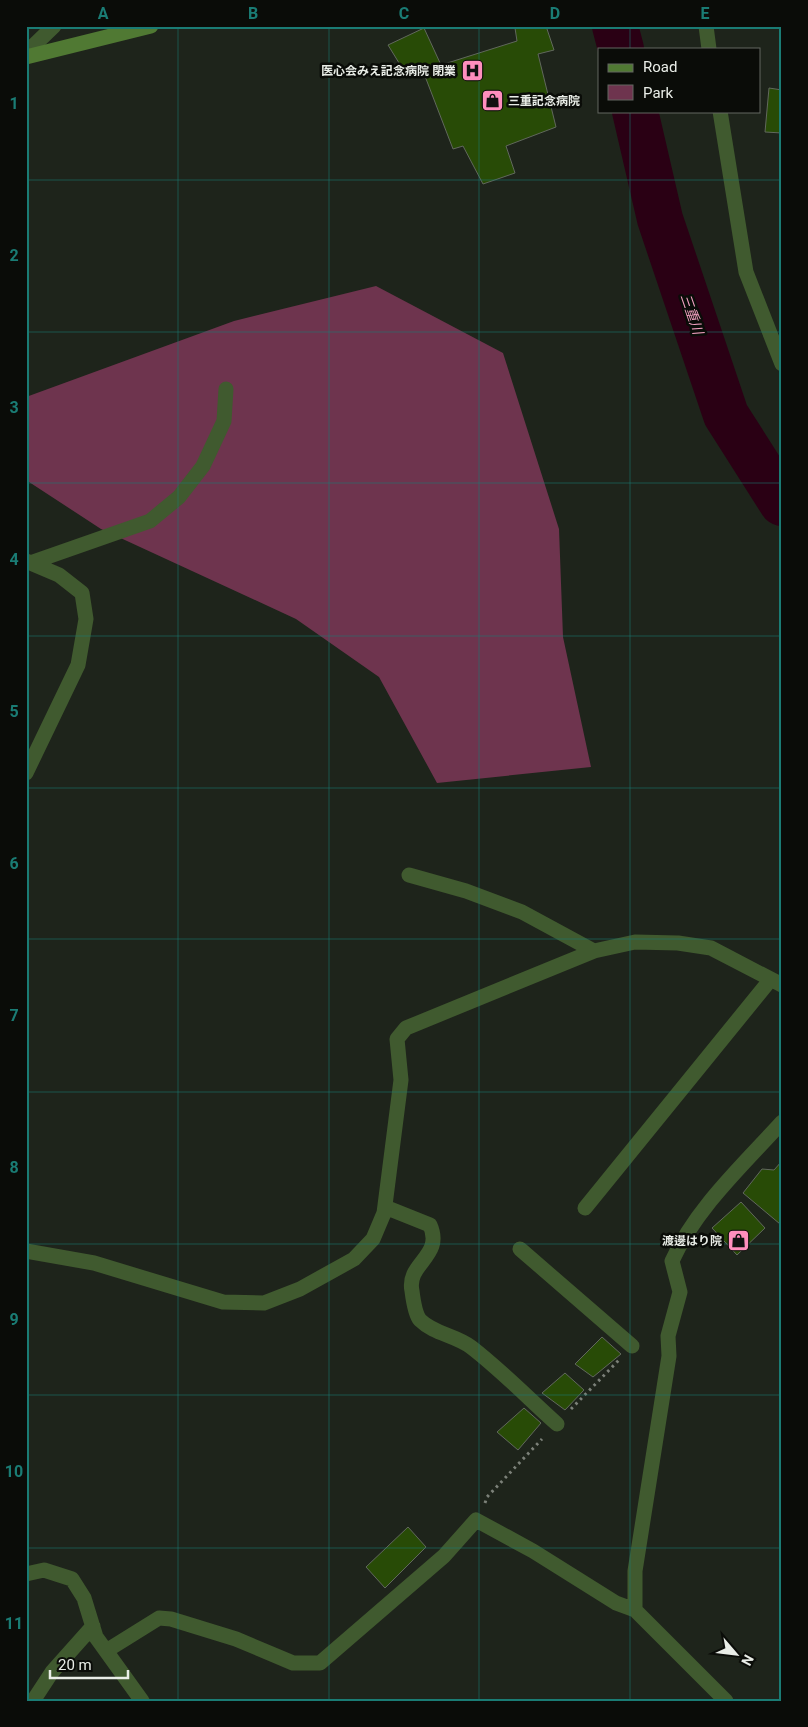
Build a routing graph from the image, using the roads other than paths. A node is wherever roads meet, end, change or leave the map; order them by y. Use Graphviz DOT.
graph roads {
  1 [pos="54,26"];
  2 [pos="152,26"];
  3 [pos="706,26"];
  4 [pos="710,48"];
  5 [pos="26,52"];
  6 [pos="26,57"];
  7 [pos="720,112"];
  8 [pos="782,364"];
  9 [pos="226,389"];
  10 [pos="28,562"];
  11 [pos="26,773"];
  12 [pos="409,875"];
  13 [pos="594,951"];
  14 [pos="776,982"];
  15 [pos="782,1122"];
  16 [pos="385,1207"];
  17 [pos="585,1208"];
  18 [pos="520,1249"];
  19 [pos="26,1250"];
  20 [pos="632,1346"];
  21 [pos="557,1424"];
  22 [pos="26,1574"];
  23 [pos="635,1610"];
  24 [pos="92,1626"];
  25 [pos="106,1651"];
  26 [pos="32,1701"];
  27 [pos="142,1701"];
  28 [pos="726,1701"];
  1 -- 5 [label="street"];
  2 -- 6 [label="street"];
  3 -- 4 [label="street"];
  7 -- 8 [label="street"];
  9 -- 10 [label="street"];
  10 -- 11 [label="street"];
  12 -- 13 [label="street"];
  13 -- 14 [label="street"];
  13 -- 16 [label="street"];
  14 -- 17 [label="street"];
  15 -- 23 [label="street"];
  16 -- 19 [label="street"];
  16 -- 21 [label="street"];
  18 -- 20 [label="street"];
  22 -- 24 [label="street"];
  23 -- 25 [label="street"];
  23 -- 28 [label="street"];
  24 -- 25 [label="street"];
  24 -- 26 [label="street"];
  25 -- 27 [label="street"];
}
